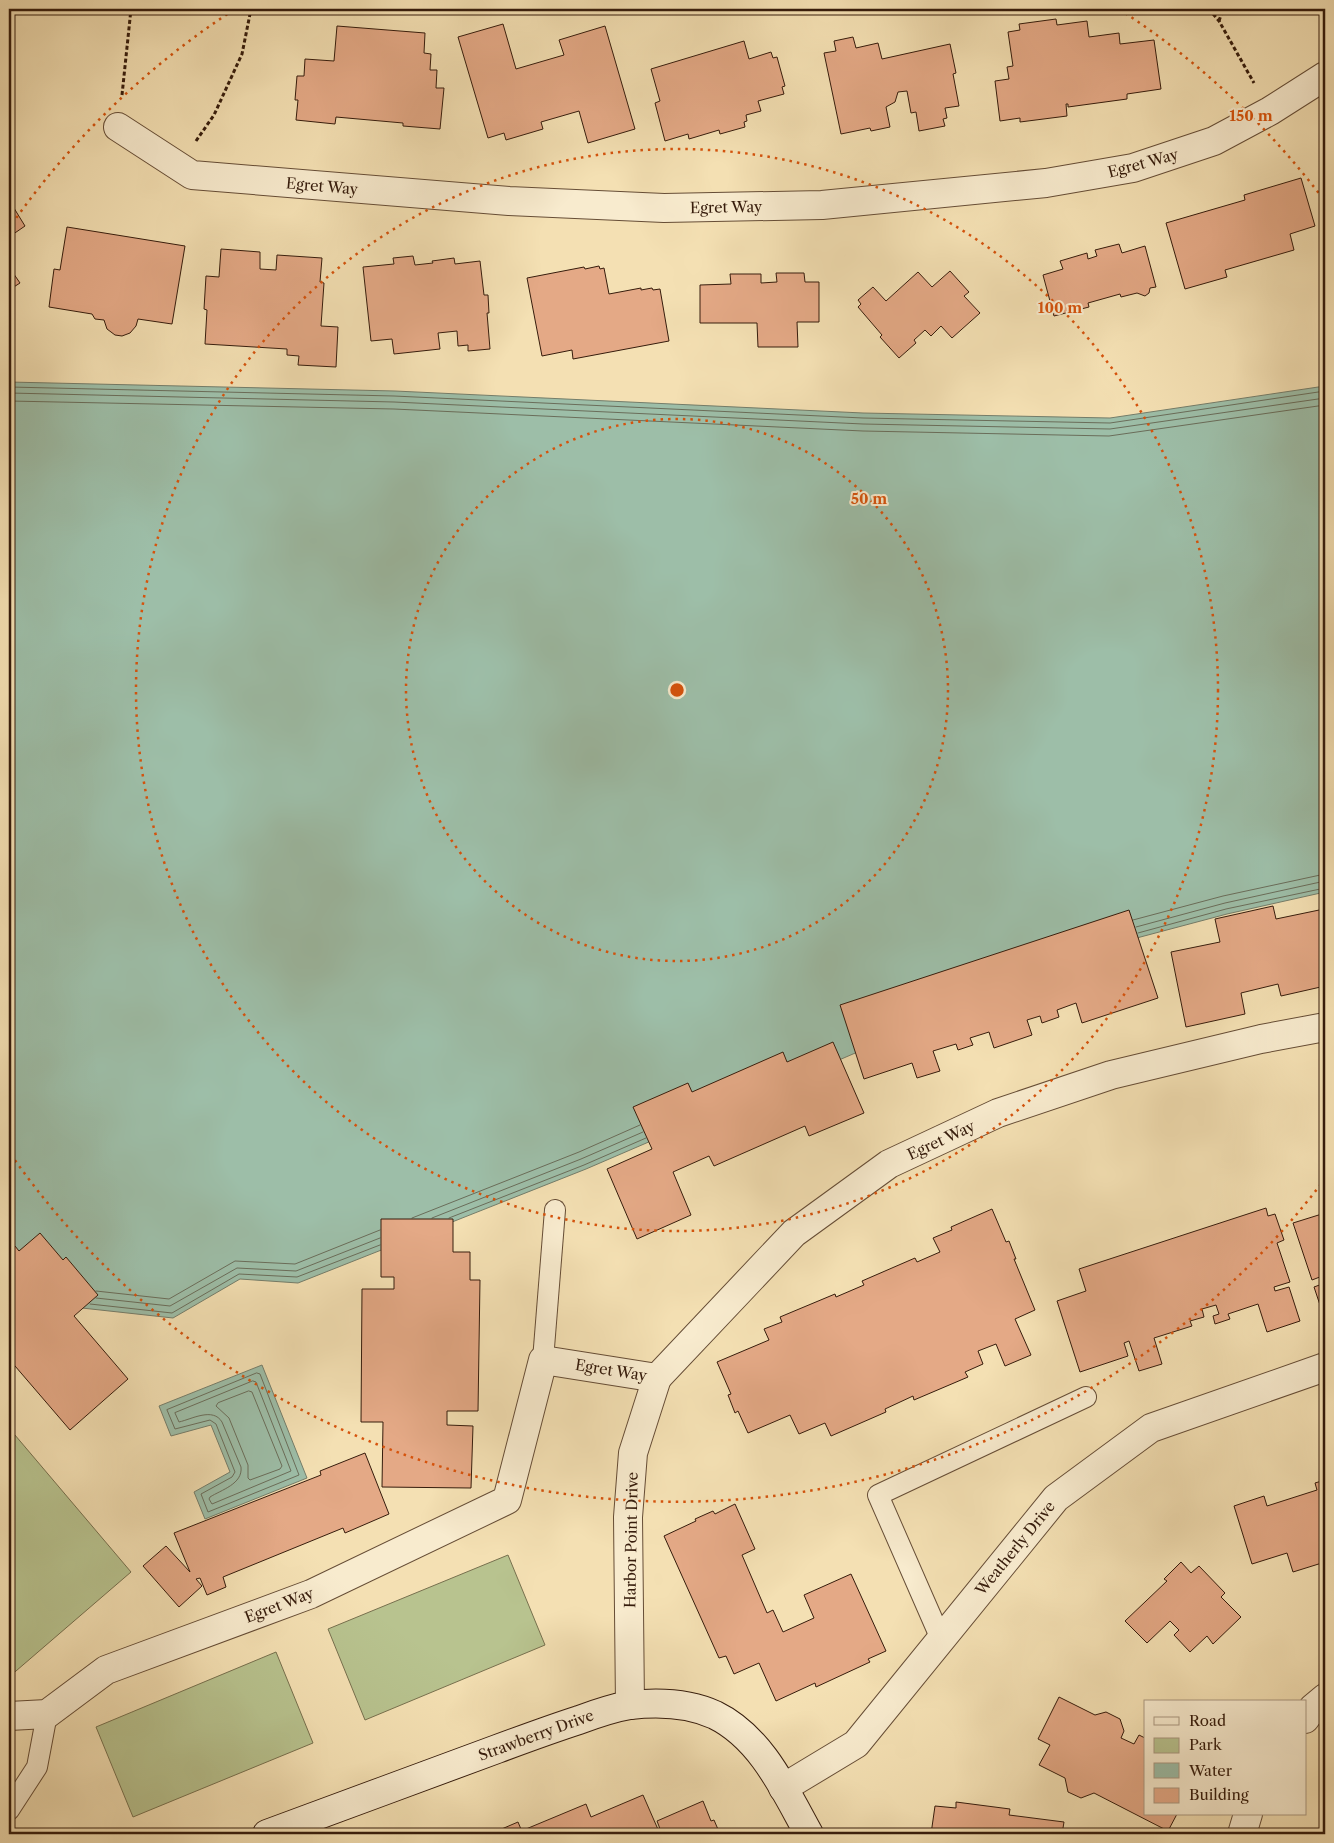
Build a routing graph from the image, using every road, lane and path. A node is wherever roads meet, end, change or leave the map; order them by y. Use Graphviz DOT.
graph roads {
  1 [pos="131,9"];
  2 [pos="251,9"];
  3 [pos="1209,9"];
  4 [pos="1223,9"];
  5 [pos="1219,22"];
  6 [pos="1325,76"];
  7 [pos="1270,110"];
  8 [pos="118,127"];
  9 [pos="179,166"];
  10 [pos="1325,1026"];
  11 [pos="555,1210"];
  12 [pos="543,1360"];
  13 [pos="1325,1367"];
  14 [pos="656,1378"];
  15 [pos="1086,1397"];
  16 [pos="940,1639"];
  17 [pos="1325,1698"];
  18 [pos="630,1705"];
  19 [pos="47,1714"];
  20 [pos="9,1716"];
  21 [pos="1306,1718"];
  22 [pos="783,1788"];
  23 [pos="9,1810"];
  24 [pos="1247,1816"];
  25 [pos="267,1834"];
  26 [pos="809,1834"];
  27 [pos="1242,1834"];
  1 -- 8 [label="path"];
  2 -- 9 [label="path"];
  3 -- 5 [label="path"];
  4 -- 5 [label="path"];
  5 -- 7 [label="path"];
  6 -- 7 [label="street, Egret Way"];
  7 -- 9 [label="street, Egret Way"];
  8 -- 9 [label="street, Egret Way"];
  10 -- 14 [label="street, Egret Way"];
  11 -- 12 [label="lane"];
  12 -- 14 [label="street, Egret Way"];
  12 -- 19 [label="street, Egret Way"];
  13 -- 16 [label="street, Weatherly Drive"];
  14 -- 18 [label="street, Harbor Point Drive"];
  15 -- 16 [label="lane"];
  16 -- 22 [label="street, Weatherly Drive"];
  17 -- 21 [label="street"];
  18 -- 22 [label="street, Strawberry Drive"];
  18 -- 25 [label="street, Strawberry Drive"];
  19 -- 20 [label="street"];
  19 -- 23 [label="lane"];
  22 -- 26 [label="street, Strawberry Drive"];
  24 -- 27 [label="street"];
}
